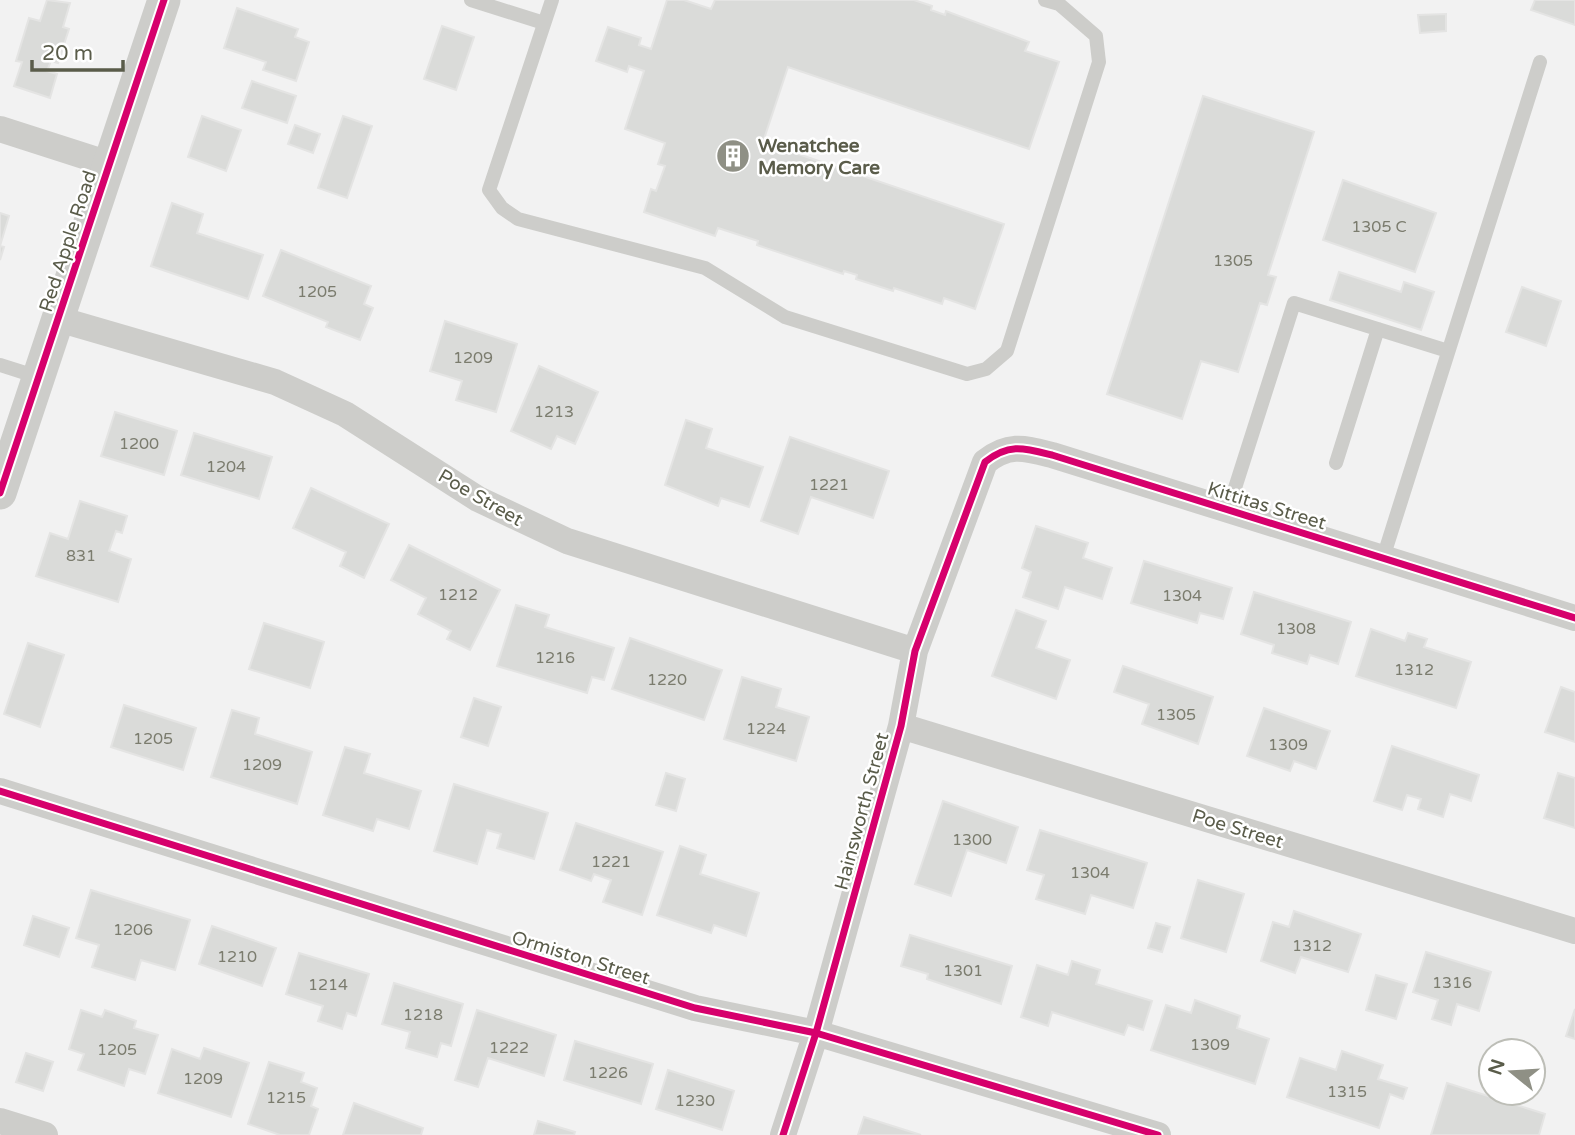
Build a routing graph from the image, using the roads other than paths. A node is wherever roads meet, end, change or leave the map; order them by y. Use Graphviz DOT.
graph roads {
  1 [pos="164,0"];
  2 [pos="471,0"];
  3 [pos="552,0"];
  4 [pos="1045,0"];
  5 [pos="544,23"];
  6 [pos="1540,62"];
  7 [pos="0,129"];
  8 [pos="109,164"];
  9 [pos="58,319"];
  10 [pos="1378,329"];
  11 [pos="1448,351"];
  12 [pos="0,365"];
  13 [pos="38,377"];
  14 [pos="1336,463"];
  15 [pos="0,493"];
  16 [pos="972,496"];
  17 [pos="1228,510"];
  18 [pos="1383,558"];
  19 [pos="1575,618"];
  20 [pos="915,651"];
  21 [pos="901,726"];
  22 [pos="0,791"];
  23 [pos="1575,931"];
  24 [pos="816,1033"];
  25 [pos="0,1121"];
  26 [pos="45,1135"];
  27 [pos="783,1135"];
  28 [pos="1158,1135"];
  1 -- 8 [label="street, Red Apple Road"];
  2 -- 5 [label="lane"];
  3 -- 5 [label="lane"];
  4 -- 5 [label="lane"];
  6 -- 11 [label="lane"];
  7 -- 8 [label="street"];
  8 -- 9 [label="street, Red Apple Road"];
  9 -- 13 [label="street, Red Apple Road"];
  9 -- 20 [label="street, Poe Street"];
  10 -- 11 [label="lane"];
  10 -- 14 [label="lane"];
  10 -- 17 [label="lane"];
  11 -- 18 [label="lane"];
  12 -- 13 [label="lane"];
  13 -- 15 [label="street, Red Apple Road"];
  16 -- 17 [label="street, Kittitas Street"];
  16 -- 20 [label="street, Hainsworth Street"];
  17 -- 18 [label="street, Kittitas Street"];
  18 -- 19 [label="street, Kittitas Street"];
  20 -- 21 [label="street, Hainsworth Street"];
  21 -- 23 [label="street, Poe Street"];
  21 -- 24 [label="street, Hainsworth Street"];
  22 -- 24 [label="street, Ormiston Street"];
  24 -- 27 [label="street, Hainsworth Street"];
  24 -- 28 [label="street, Ormiston Street"];
  25 -- 26 [label="street"];
}
